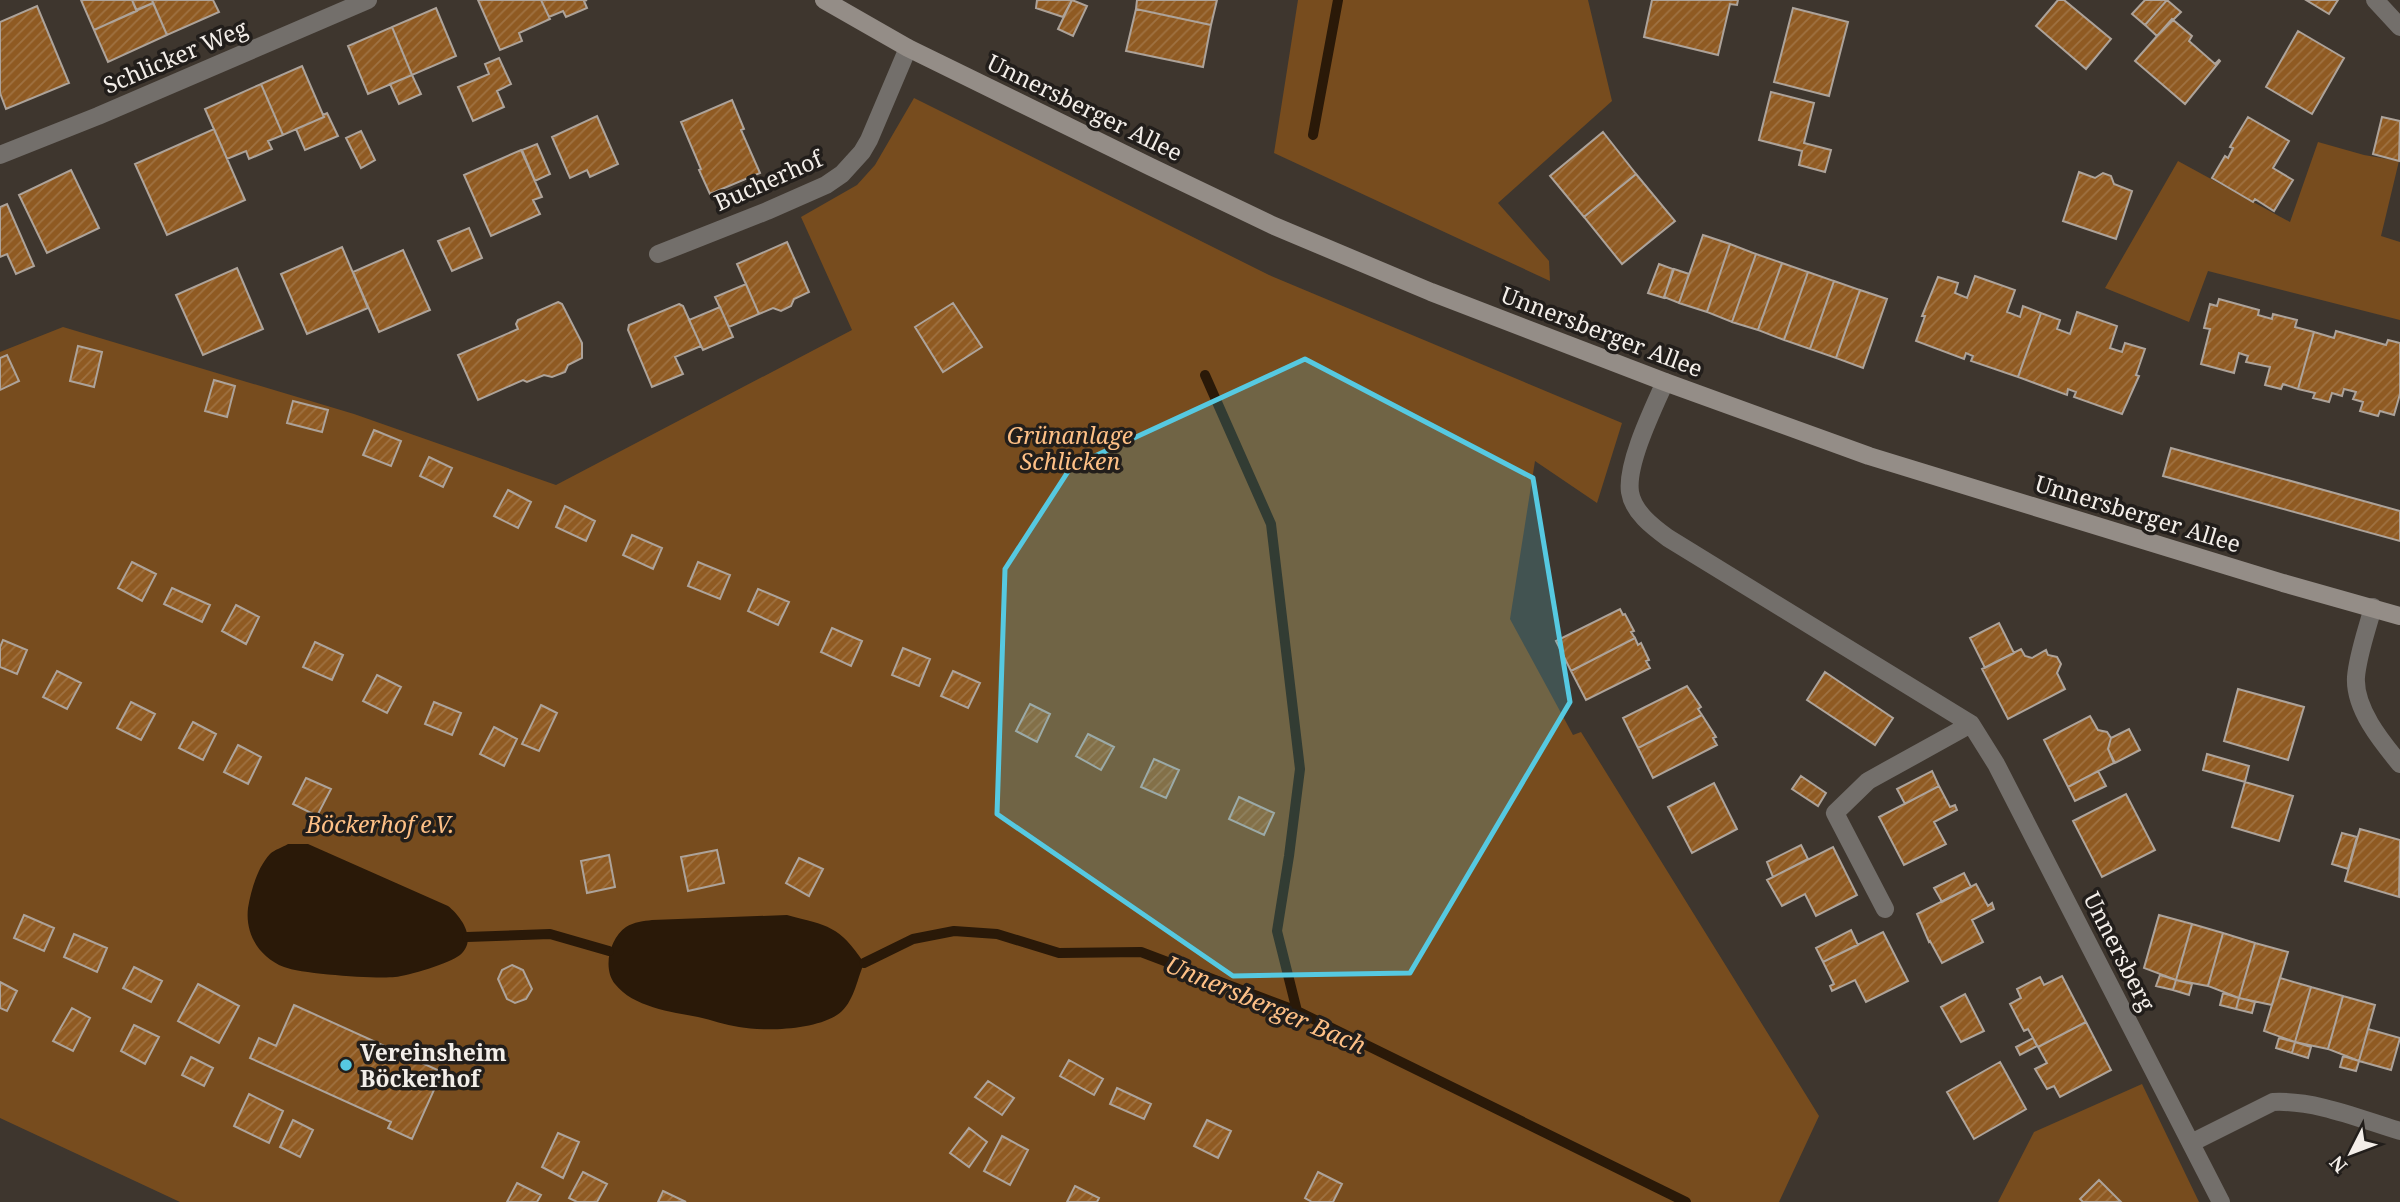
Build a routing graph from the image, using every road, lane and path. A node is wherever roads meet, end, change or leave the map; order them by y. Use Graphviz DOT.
graph roads {
  1 [pos="368,0"];
  2 [pos="824,0"];
  3 [pos="2375,0"];
  4 [pos="2400,27"];
  5 [pos="908,48"];
  6 [pos="0,155"];
  7 [pos="658,254"];
  8 [pos="1665,382"];
  9 [pos="2373,607"];
  10 [pos="2400,616"];
  11 [pos="1971,724"];
  12 [pos="2400,764"];
  13 [pos="1885,909"];
  14 [pos="2400,1131"];
  15 [pos="2191,1143"];
  16 [pos="2221,1202"];
  1 -- 6 [label="street, Schlicker Weg"];
  2 -- 5 [label="main road, Unnersberger Allee"];
  3 -- 4 [label="street"];
  5 -- 7 [label="street, Bucherhof"];
  5 -- 8 [label="main road, Unnersberger Allee"];
  8 -- 9 [label="main road, Unnersberger Allee"];
  8 -- 11 [label="street, Unnersberg"];
  9 -- 10 [label="main road, Unnersberger Allee"];
  9 -- 12 [label="street"];
  11 -- 13 [label="street"];
  11 -- 15 [label="street, Unnersberg"];
  14 -- 15 [label="street"];
  15 -- 16 [label="street, Unnersberg"];
}
